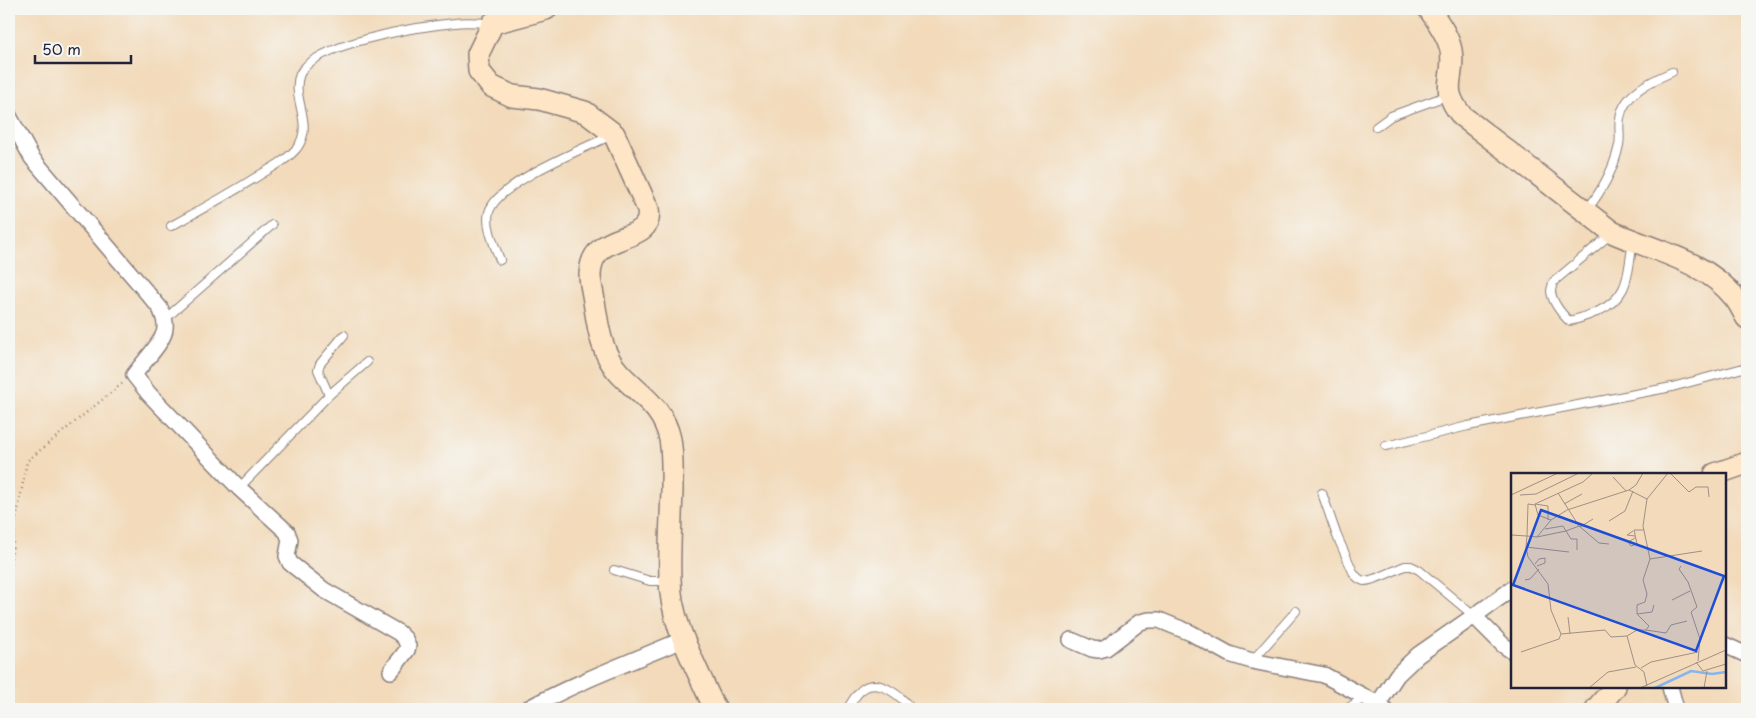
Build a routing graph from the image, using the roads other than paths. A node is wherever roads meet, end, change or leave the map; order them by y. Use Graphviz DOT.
graph roads {
  1 [pos="546,9"];
  2 [pos="1429,9"];
  3 [pos="493,23"];
  4 [pos="1672,72"];
  5 [pos="1449,95"];
  6 [pos="9,116"];
  7 [pos="1376,127"];
  8 [pos="614,134"];
  9 [pos="1586,212"];
  10 [pos="272,225"];
  11 [pos="171,226"];
  12 [pos="1612,232"];
  13 [pos="1633,242"];
  14 [pos="500,260"];
  15 [pos="1747,318"];
  16 [pos="165,319"];
  17 [pos="344,335"];
  18 [pos="367,362"];
  19 [pos="1747,367"];
  20 [pos="329,395"];
  21 [pos="1386,446"];
  22 [pos="1747,463"];
  23 [pos="1718,473"];
  24 [pos="239,488"];
  25 [pos="1322,493"];
  26 [pos="614,570"];
  27 [pos="670,580"];
  28 [pos="1511,590"];
  29 [pos="1296,611"];
  30 [pos="1474,616"];
  31 [pos="682,640"];
  32 [pos="1071,640"];
  33 [pos="1726,645"];
  34 [pos="1511,650"];
  35 [pos="1747,655"];
  36 [pos="1252,661"];
  37 [pos="391,670"];
  38 [pos="1614,688"];
  39 [pos="1670,688"];
  40 [pos="1376,703"];
  41 [pos="527,709"];
  42 [pos="716,709"];
  43 [pos="847,709"];
  44 [pos="911,709"];
  45 [pos="1346,709"];
  46 [pos="1596,709"];
  47 [pos="1676,709"];
  1 -- 3 [label="street"];
  2 -- 5 [label="street"];
  3 -- 8 [label="street"];
  3 -- 11 [label="lane"];
  4 -- 9 [label="lane"];
  5 -- 7 [label="lane"];
  5 -- 9 [label="street"];
  6 -- 16 [label="street"];
  8 -- 14 [label="lane"];
  8 -- 27 [label="street"];
  9 -- 12 [label="street"];
  10 -- 16 [label="lane"];
  12 -- 13 [label="street"];
  12 -- 13 [label="lane"];
  13 -- 15 [label="street"];
  16 -- 24 [label="street"];
  17 -- 20 [label="lane"];
  18 -- 20 [label="lane"];
  19 -- 21 [label="lane"];
  20 -- 24 [label="lane"];
  22 -- 23 [label="street"];
  24 -- 37 [label="street"];
  25 -- 30 [label="lane"];
  26 -- 27 [label="lane"];
  27 -- 31 [label="street"];
  28 -- 30 [label="street"];
  29 -- 36 [label="lane"];
  30 -- 34 [label="street"];
  30 -- 40 [label="street"];
  31 -- 41 [label="street"];
  31 -- 42 [label="street"];
  32 -- 36 [label="street"];
  33 -- 35 [label="street"];
  36 -- 40 [label="street"];
  38 -- 46 [label="street"];
  39 -- 47 [label="street"];
  40 -- 45 [label="lane"];
  43 -- 44 [label="lane"];
}
